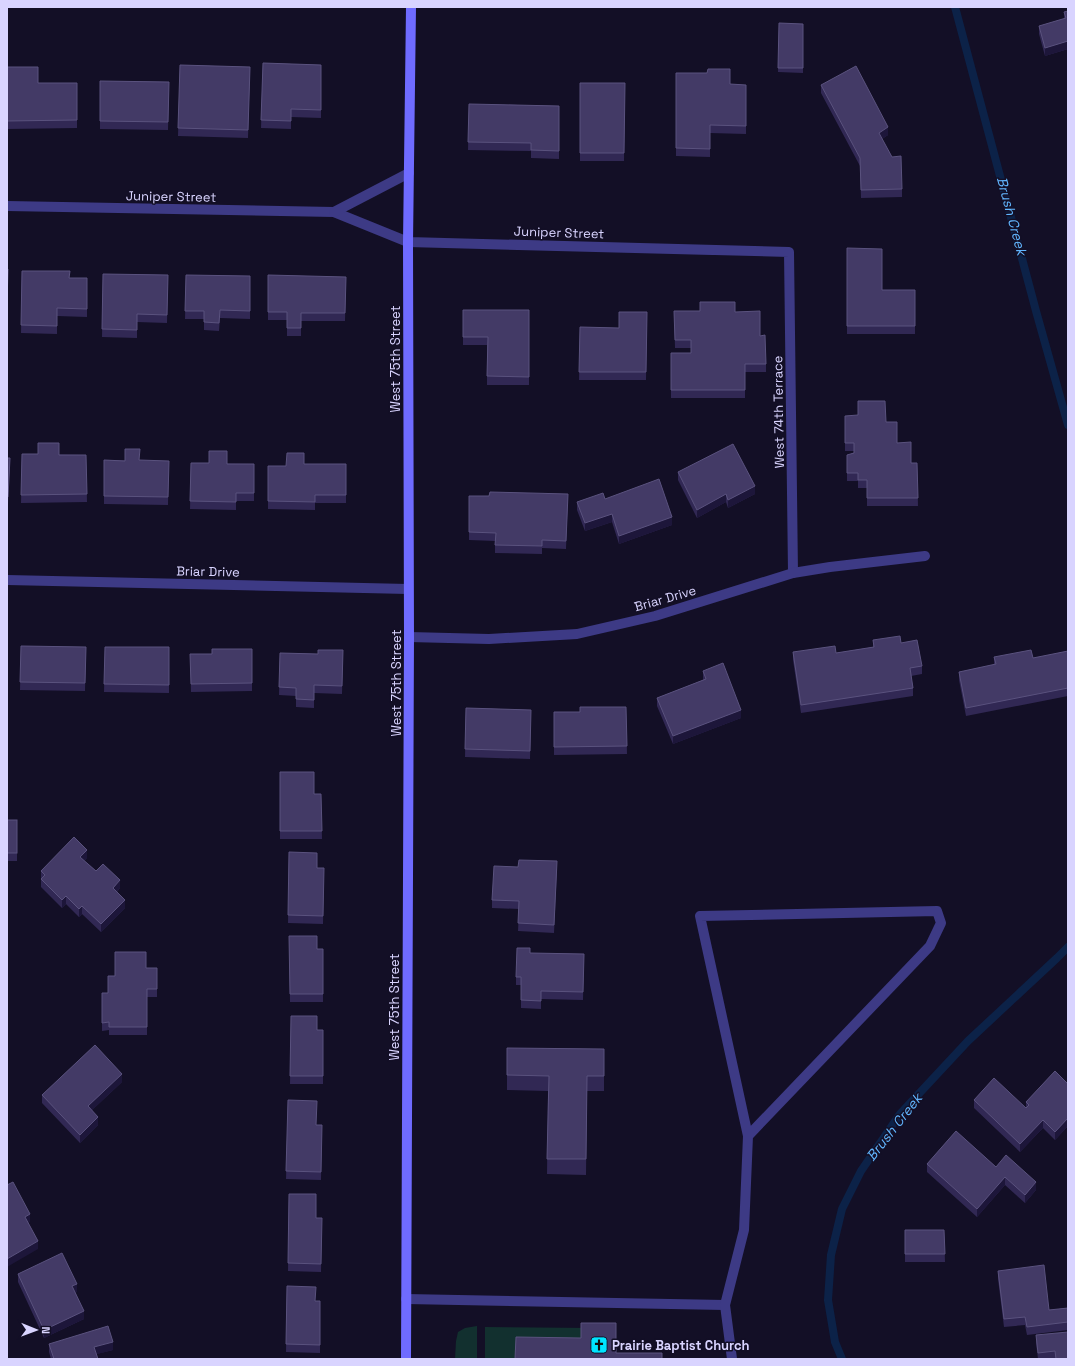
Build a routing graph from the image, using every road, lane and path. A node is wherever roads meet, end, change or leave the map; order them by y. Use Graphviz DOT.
graph roads {
  1 [pos="411,7"];
  2 [pos="409,173"];
  3 [pos="7,206"];
  4 [pos="334,212"];
  5 [pos="408,242"];
  6 [pos="789,252"];
  7 [pos="925,556"];
  8 [pos="794,572"];
  9 [pos="7,580"];
  10 [pos="408,589"];
  11 [pos="409,637"];
  12 [pos="748,1136"];
  13 [pos="406,1299"];
  14 [pos="725,1305"];
  15 [pos="406,1359"];
  16 [pos="732,1359"];
  1 -- 2 [label="main road, West 75th Street"];
  2 -- 4 [label="street, Juniper Street"];
  2 -- 5 [label="main road, West 75th Street"];
  3 -- 4 [label="street, Juniper Street"];
  4 -- 5 [label="street, Juniper Street"];
  5 -- 6 [label="street, Juniper Street"];
  5 -- 10 [label="main road, West 75th Street"];
  6 -- 8 [label="street, West 74th Terrace"];
  7 -- 8 [label="street, Briar Drive"];
  8 -- 11 [label="street, Briar Drive"];
  9 -- 10 [label="street, Briar Drive"];
  10 -- 11 [label="main road, West 75th Street"];
  11 -- 13 [label="main road, West 75th Street"];
  12 -- 12 [label="street"];
  12 -- 14 [label="street"];
  13 -- 14 [label="street"];
  13 -- 15 [label="main road, West 75th Street"];
  14 -- 16 [label="street"];
}
